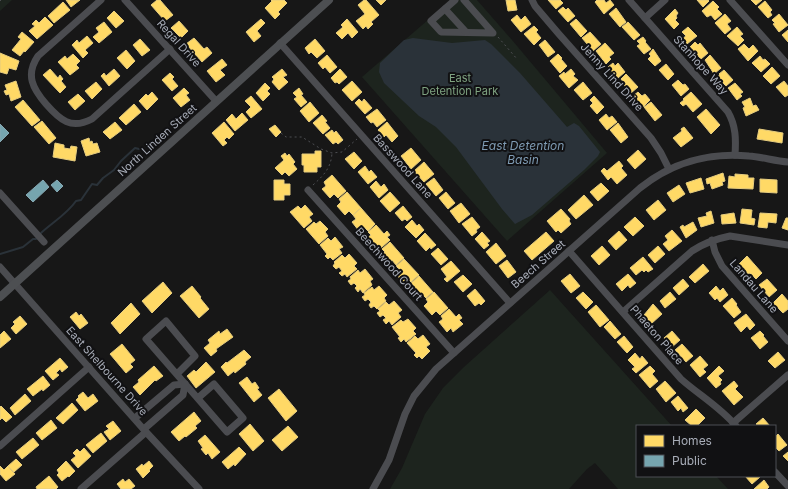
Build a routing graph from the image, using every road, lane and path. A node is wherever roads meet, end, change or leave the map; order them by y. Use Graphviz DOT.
graph roads {
  1 [pos="101,0"];
  2 [pos="125,0"];
  3 [pos="329,0"];
  4 [pos="455,0"];
  5 [pos="464,0"];
  6 [pos="629,0"];
  7 [pos="665,0"];
  8 [pos="730,0"];
  9 [pos="533,1"];
  10 [pos="445,9"];
  11 [pos="645,18"];
  12 [pos="466,32"];
  13 [pos="493,33"];
  14 [pos="280,44"];
  15 [pos="170,49"];
  16 [pos="517,59"];
  17 [pos="788,65"];
  18 [pos="216,102"];
  19 [pos="282,133"];
  20 [pos="361,135"];
  21 [pos="332,153"];
  22 [pos="735,155"];
  23 [pos="788,162"];
  24 [pos="669,169"];
  25 [pos="308,190"];
  26 [pos="0,193"];
  27 [pos="712,240"];
  28 [pos="44,242"];
  29 [pos="788,245"];
  30 [pos="569,251"];
  31 [pos="0,267"];
  32 [pos="14,284"];
  33 [pos="0,297"];
  34 [pos="510,303"];
  35 [pos="623,312"];
  36 [pos="788,341"];
  37 [pos="454,353"];
  38 [pos="89,367"];
  39 [pos="177,374"];
  40 [pos="788,375"];
  41 [pos="185,384"];
  42 [pos="198,398"];
  43 [pos="134,418"];
  44 [pos="735,425"];
  45 [pos="145,431"];
  46 [pos="0,446"];
  47 [pos="776,473"];
  48 [pos="788,486"];
  49 [pos="81,489"];
  50 [pos="199,489"];
  51 [pos="373,489"];
  1 -- 15 [label="street"];
  2 -- 15 [label="street, Regal Drive"];
  3 -- 14 [label="main road, North Linden Street"];
  4 -- 10 [label="street"];
  5 -- 13 [label="street"];
  6 -- 11 [label="street, Stanhope Way"];
  7 -- 11 [label="street"];
  8 -- 17 [label="street"];
  9 -- 24 [label="street, Jenny Lind Drive"];
  10 -- 12 [label="street"];
  10 -- 12 [label="street"];
  11 -- 22 [label="street, Stanhope Way"];
  12 -- 13 [label="street"];
  13 -- 16 [label="path"];
  14 -- 18 [label="main road, North Linden Street"];
  14 -- 20 [label="street, Basswood Lane"];
  15 -- 18 [label="street, Regal Drive"];
  18 -- 32 [label="main road, North Linden Street"];
  19 -- 21 [label="path"];
  20 -- 21 [label="path"];
  20 -- 34 [label="street, Basswood Lane"];
  21 -- 25 [label="path"];
  22 -- 23 [label="street, Beech Street"];
  22 -- 24 [label="street, Beech Street"];
  24 -- 30 [label="street, Beech Street"];
  25 -- 37 [label="street, Beechwood Court"];
  26 -- 28 [label="street"];
  27 -- 29 [label="street"];
  27 -- 35 [label="street"];
  27 -- 36 [label="street, Landau Lane"];
  30 -- 34 [label="street, Beech Street"];
  30 -- 35 [label="street, Phaeton Place"];
  31 -- 32 [label="street, East Shelbourne Drive"];
  32 -- 33 [label="main road, North Linden Street"];
  32 -- 38 [label="street, East Shelbourne Drive"];
  34 -- 37 [label="street, Beech Street"];
  35 -- 44 [label="street, Phaeton Place"];
  37 -- 51 [label="street, Beech Street"];
  38 -- 43 [label="street, East Shelbourne Drive"];
  38 -- 46 [label="street"];
  39 -- 39 [label="street"];
  39 -- 41 [label="street"];
  40 -- 44 [label="street"];
  41 -- 42 [label="street"];
  41 -- 43 [label="street"];
  41 -- 45 [label="street"];
  42 -- 42 [label="street"];
  43 -- 45 [label="street, East Shelbourne Drive"];
  45 -- 49 [label="street"];
  45 -- 50 [label="street, East Shelbourne Drive"];
  47 -- 48 [label="street"];
}
